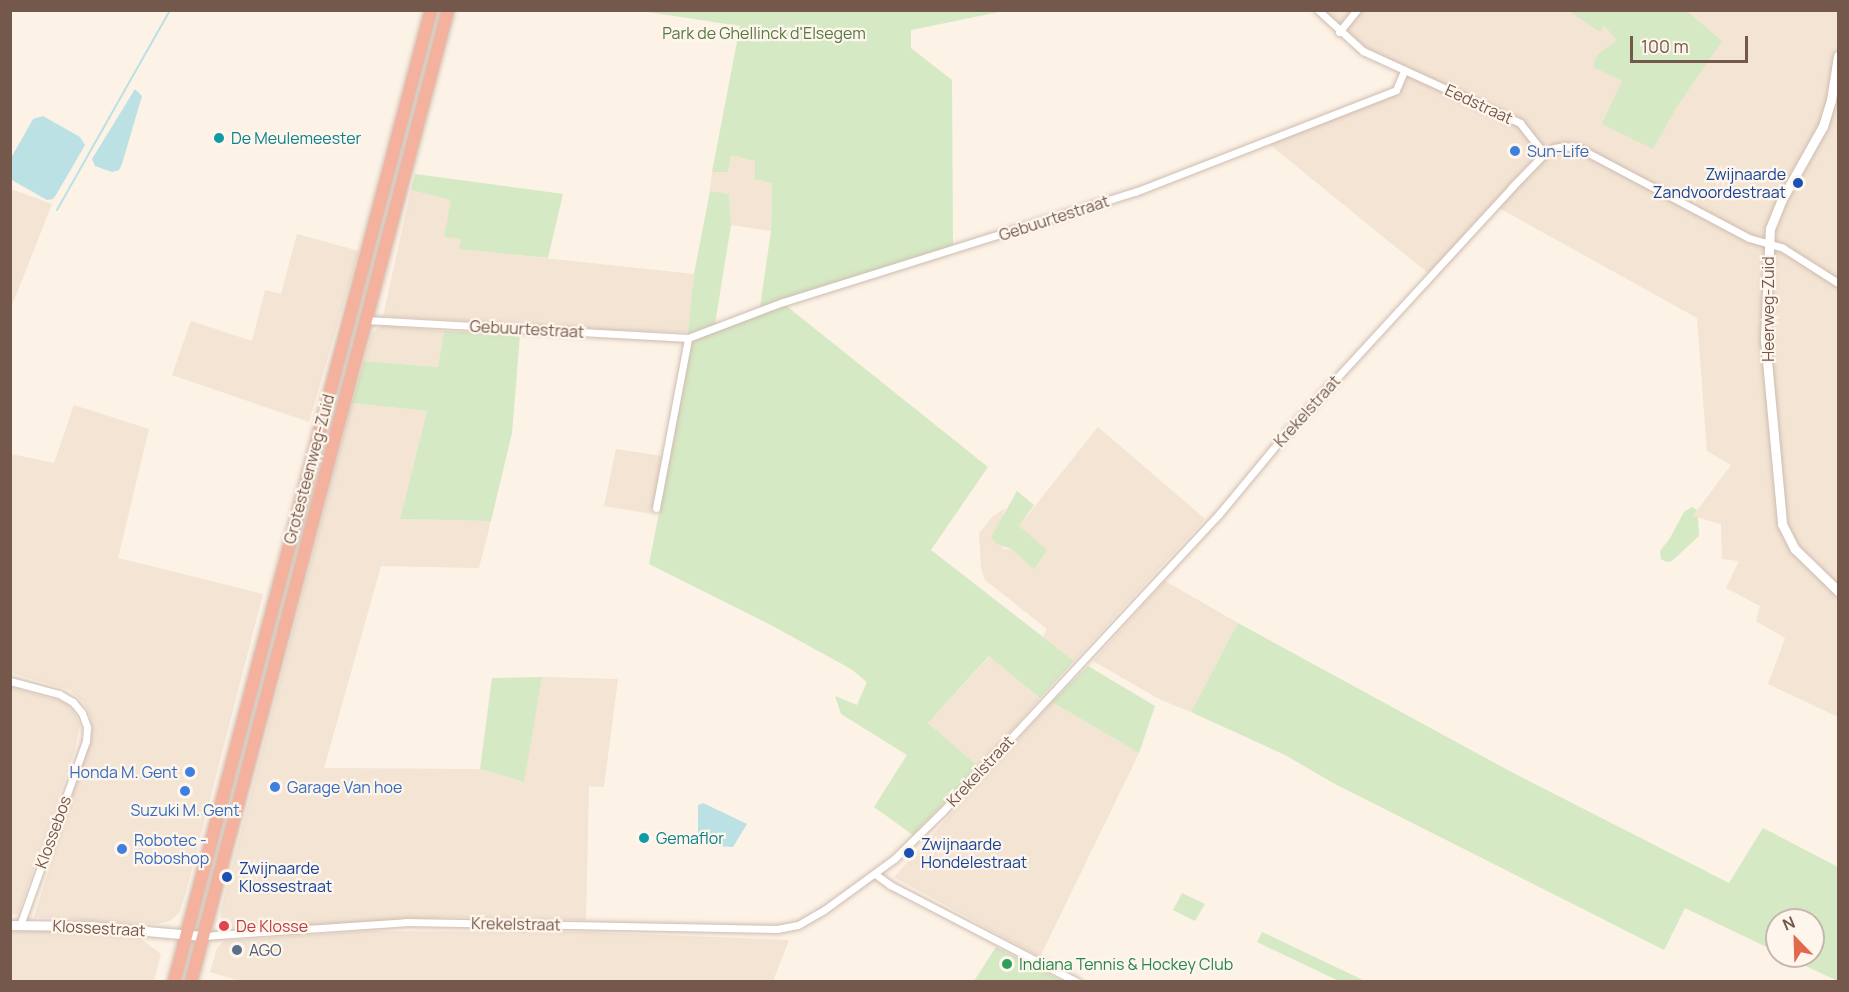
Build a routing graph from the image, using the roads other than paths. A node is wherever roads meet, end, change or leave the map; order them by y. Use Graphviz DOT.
graph roads {
  1 [pos="431,10"];
  2 [pos="448,10"];
  3 [pos="1318,10"];
  4 [pos="1357,10"];
  5 [pos="1340,32"];
  6 [pos="1839,56"];
  7 [pos="1404,71"];
  8 [pos="1544,154"];
  9 [pos="1768,242"];
  10 [pos="1839,283"];
  11 [pos="366,320"];
  12 [pos="688,338"];
  13 [pos="656,508"];
  14 [pos="1839,591"];
  15 [pos="10,681"];
  16 [pos="874,874"];
  17 [pos="15,925"];
  18 [pos="188,934"];
  19 [pos="203,936"];
  20 [pos="174,981"];
  21 [pos="191,981"];
  22 [pos="1077,981"];
  1 -- 18 [label="highway, Grotesteenweg-Zuid"];
  2 -- 11 [label="highway, Grotesteenweg-Zuid"];
  3 -- 5 [label="street, Eedstraat"];
  4 -- 5 [label="street"];
  5 -- 7 [label="street, Eedstraat"];
  6 -- 9 [label="street, Heerweg-Zuid"];
  7 -- 8 [label="street, Eedstraat"];
  7 -- 12 [label="street, Gebuurtestraat"];
  8 -- 9 [label="street"];
  8 -- 16 [label="street, Krekelstraat"];
  9 -- 10 [label="street"];
  9 -- 14 [label="street, Heerweg-Zuid"];
  11 -- 12 [label="street, Gebuurtestraat"];
  11 -- 19 [label="highway, Grotesteenweg-Zuid"];
  12 -- 13 [label="street"];
  15 -- 17 [label="street, Klossebos"];
  16 -- 19 [label="street, Krekelstraat"];
  16 -- 22 [label="street"];
  17 -- 18 [label="street, Klossestraat"];
  18 -- 19 [label="street, Klossestraat"];
  18 -- 20 [label="highway, Grotesteenweg-Zuid"];
  19 -- 21 [label="highway, Grotesteenweg-Zuid"];
}
